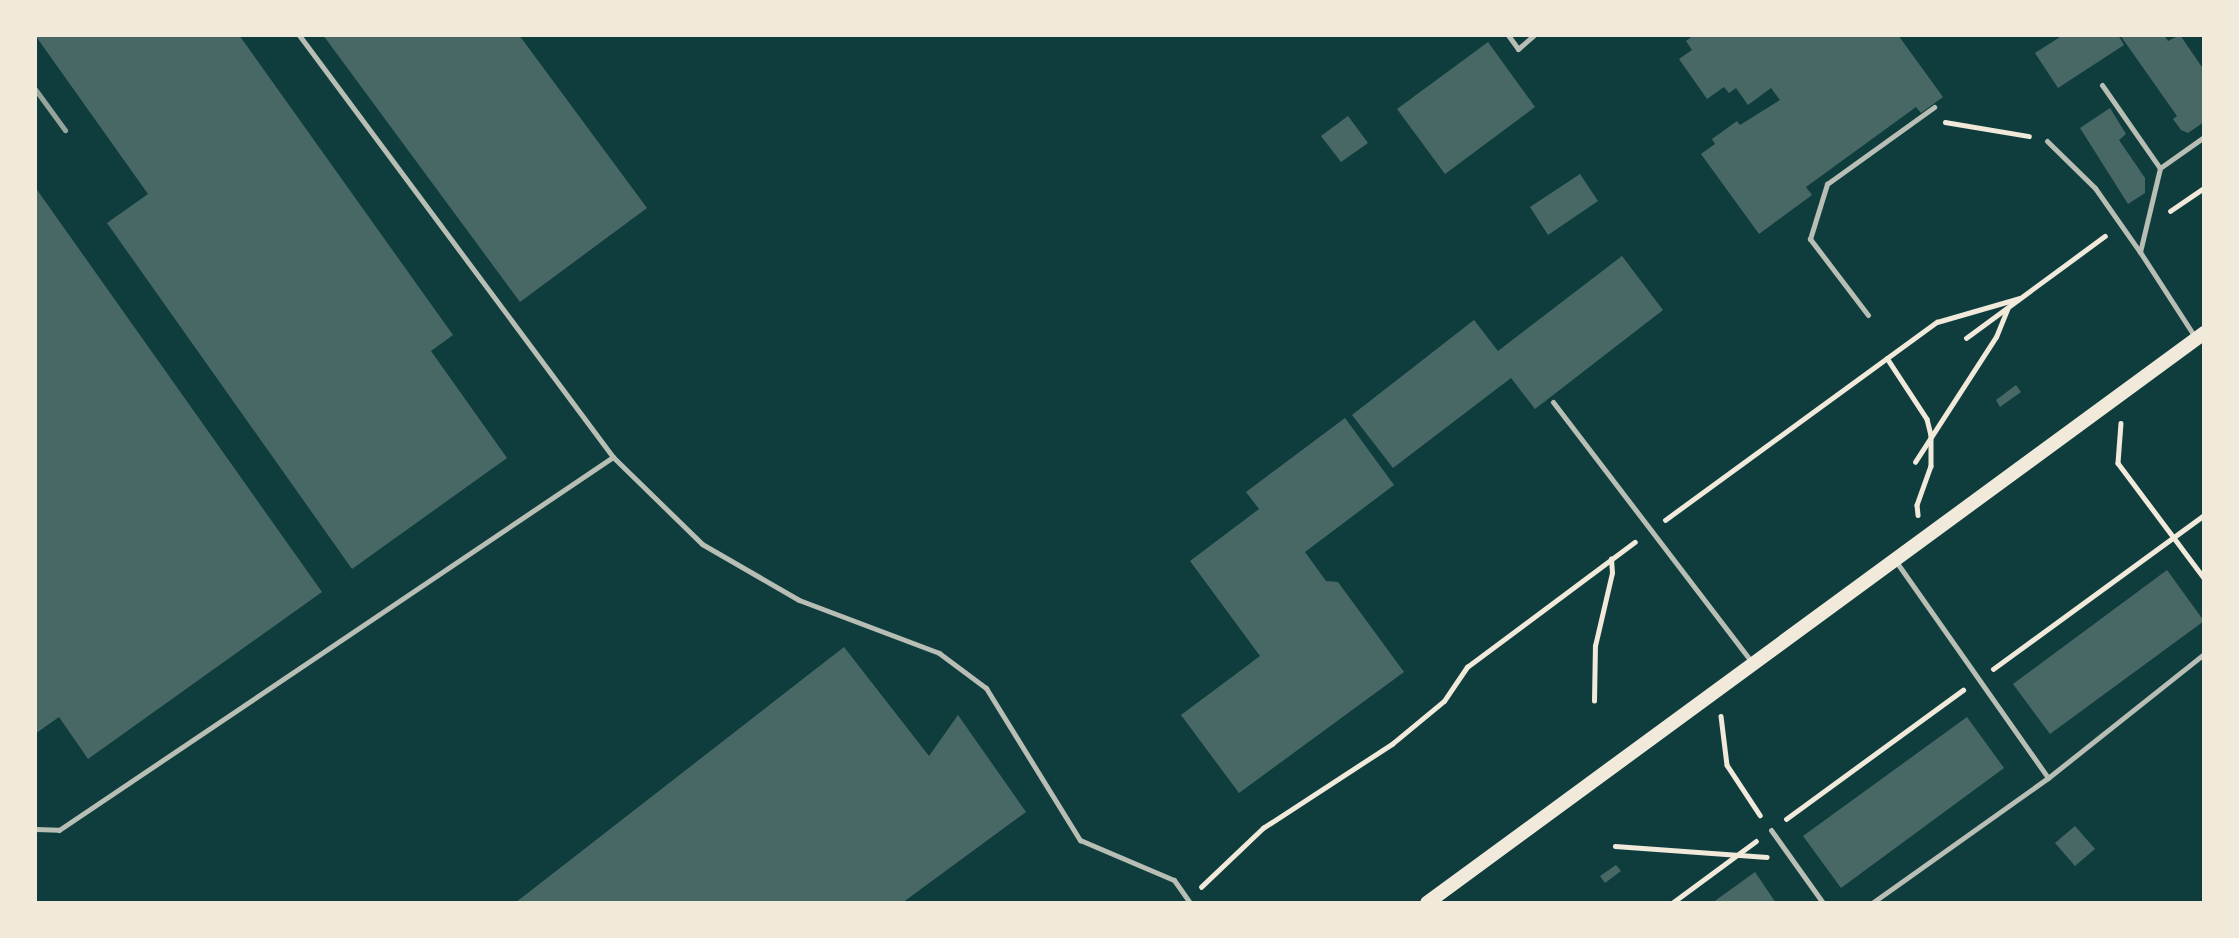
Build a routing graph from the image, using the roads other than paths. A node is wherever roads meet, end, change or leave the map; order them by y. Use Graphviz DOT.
graph roads {
  1 [pos="299,35"];
  2 [pos="1508,35"];
  3 [pos="1534,35"];
  4 [pos="2102,85"];
  5 [pos="1934,107"];
  6 [pos="2204,137"];
  7 [pos="2047,141"];
  8 [pos="2160,168"];
  9 [pos="2140,252"];
  10 [pos="1868,315"];
  11 [pos="2200,336"];
  12 [pos="1553,402"];
  13 [pos="613,457"];
  14 [pos="1894,559"];
  15 [pos="2204,654"];
  16 [pos="1753,664"];
  17 [pos="2048,778"];
  18 [pos="35,829"];
  19 [pos="1771,830"];
  20 [pos="1189,901"];
  21 [pos="1427,903"];
  22 [pos="1823,903"];
  23 [pos="1872,903"];
  1 -- 13 [label="lane"];
  2 -- 3 [label="lane"];
  4 -- 8 [label="lane"];
  5 -- 10 [label="lane"];
  6 -- 8 [label="lane"];
  7 -- 9 [label="lane"];
  8 -- 9 [label="lane"];
  9 -- 11 [label="lane"];
  11 -- 14 [label="main road"];
  12 -- 16 [label="lane"];
  13 -- 18 [label="lane"];
  13 -- 20 [label="lane"];
  14 -- 16 [label="main road"];
  14 -- 17 [label="lane"];
  15 -- 17 [label="lane"];
  16 -- 21 [label="main road"];
  17 -- 23 [label="lane"];
  19 -- 22 [label="lane"];
}
